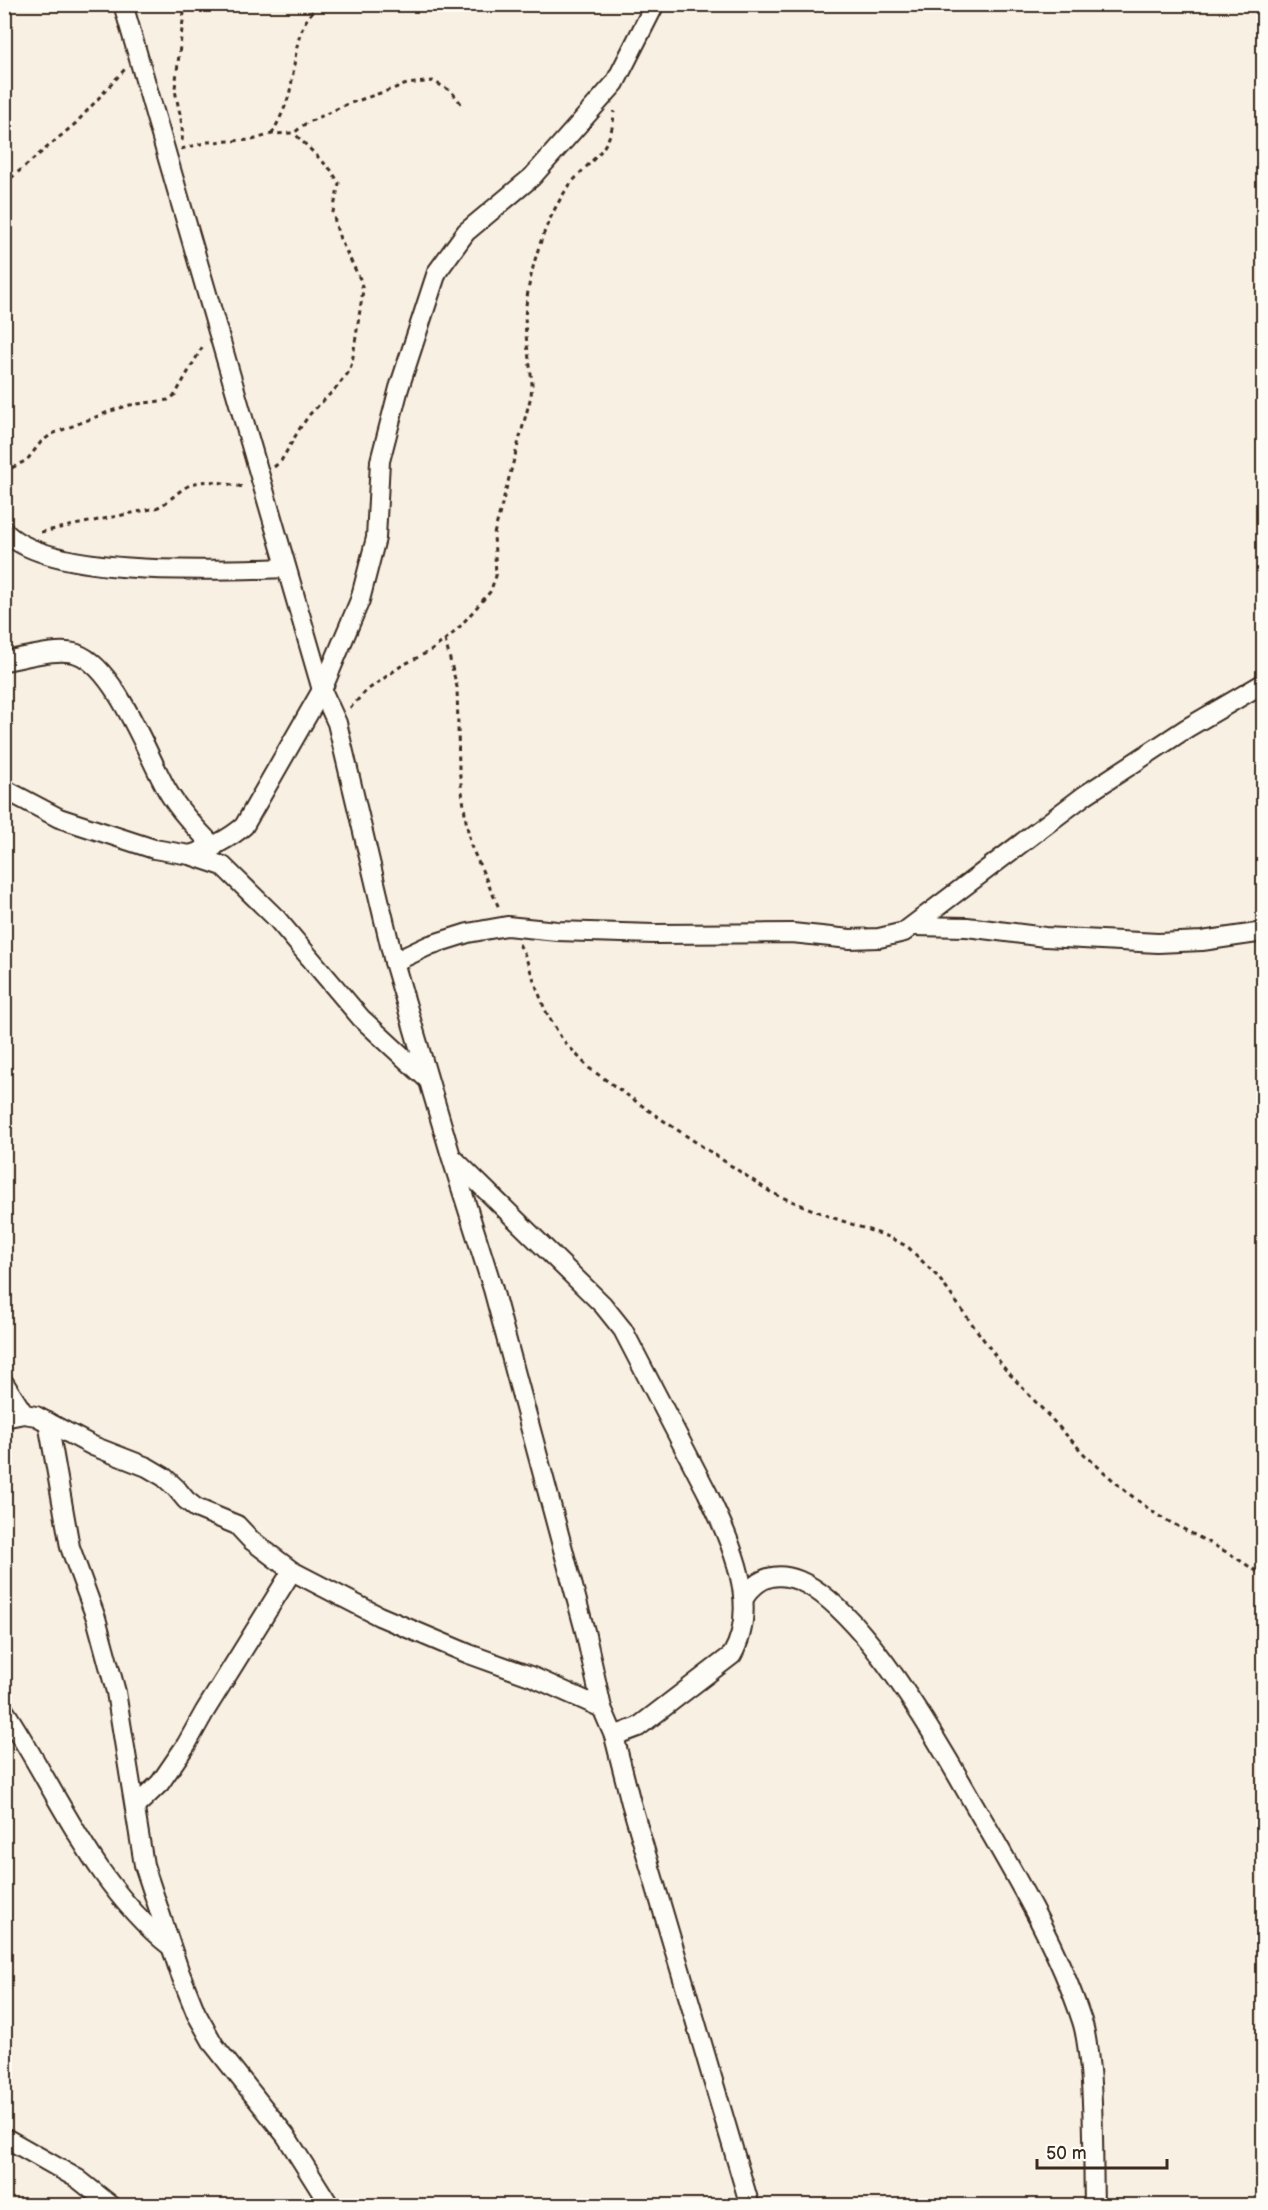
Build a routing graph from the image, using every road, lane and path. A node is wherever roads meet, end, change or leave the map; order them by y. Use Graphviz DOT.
graph roads {
  1 [pos="123,4"];
  2 [pos="185,4"];
  3 [pos="321,4"];
  4 [pos="655,4"];
  5 [pos="137,55"];
  6 [pos="615,83"];
  7 [pos="463,106"];
  8 [pos="294,133"];
  9 [pos="272,134"];
  10 [pos="175,154"];
  11 [pos="4,174"];
  12 [pos="8,180"];
  13 [pos="4,184"];
  14 [pos="215,326"];
  15 [pos="4,472"];
  16 [pos="260,479"];
  17 [pos="4,531"];
  18 [pos="41,532"];
  19 [pos="286,568"];
  20 [pos="445,640"];
  21 [pos="4,661"];
  22 [pos="1263,683"];
  23 [pos="322,690"];
  24 [pos="337,723"];
  25 [pos="4,789"];
  26 [pos="214,847"];
  27 [pos="190,855"];
  28 [pos="507,926"];
  29 [pos="913,926"];
  30 [pos="1263,932"];
  31 [pos="394,962"];
  32 [pos="429,1080"];
  33 [pos="451,1156"];
  34 [pos="4,1383"];
  35 [pos="24,1414"];
  36 [pos="4,1418"];
  37 [pos="48,1422"];
  38 [pos="292,1572"];
  39 [pos="1263,1576"];
  40 [pos="744,1598"];
  41 [pos="602,1708"];
  42 [pos="4,1710"];
  43 [pos="614,1736"];
  44 [pos="135,1807"];
  45 [pos="171,1947"];
  46 [pos="4,2137"];
  47 [pos="111,2205"];
  48 [pos="330,2205"];
  49 [pos="750,2205"];
  50 [pos="1094,2205"];
  1 -- 5 [label="street"];
  2 -- 10 [label="path"];
  3 -- 9 [label="path"];
  4 -- 6 [label="street"];
  5 -- 10 [label="street"];
  5 -- 12 [label="path"];
  6 -- 20 [label="path"];
  6 -- 23 [label="street"];
  7 -- 8 [label="path"];
  8 -- 9 [label="path"];
  8 -- 16 [label="path"];
  9 -- 10 [label="path"];
  10 -- 14 [label="street"];
  11 -- 12 [label="path"];
  12 -- 13 [label="path"];
  14 -- 15 [label="path"];
  14 -- 16 [label="street"];
  16 -- 18 [label="path"];
  16 -- 19 [label="street"];
  17 -- 19 [label="street"];
  19 -- 23 [label="street"];
  20 -- 24 [label="path"];
  20 -- 28 [label="path"];
  21 -- 26 [label="street"];
  22 -- 29 [label="street"];
  23 -- 24 [label="street"];
  23 -- 26 [label="street"];
  24 -- 31 [label="street"];
  25 -- 27 [label="street"];
  26 -- 27 [label="street"];
  27 -- 32 [label="street"];
  28 -- 29 [label="street"];
  28 -- 31 [label="street"];
  28 -- 39 [label="path"];
  29 -- 30 [label="street"];
  31 -- 32 [label="street"];
  32 -- 33 [label="street"];
  33 -- 40 [label="street"];
  33 -- 41 [label="street"];
  34 -- 35 [label="street"];
  35 -- 36 [label="street"];
  35 -- 37 [label="street"];
  37 -- 38 [label="street"];
  37 -- 44 [label="street"];
  38 -- 41 [label="street"];
  38 -- 44 [label="street"];
  40 -- 43 [label="street"];
  40 -- 50 [label="street"];
  41 -- 43 [label="street"];
  42 -- 45 [label="street"];
  43 -- 49 [label="street"];
  44 -- 45 [label="street"];
  45 -- 48 [label="street"];
  46 -- 47 [label="street"];
}
